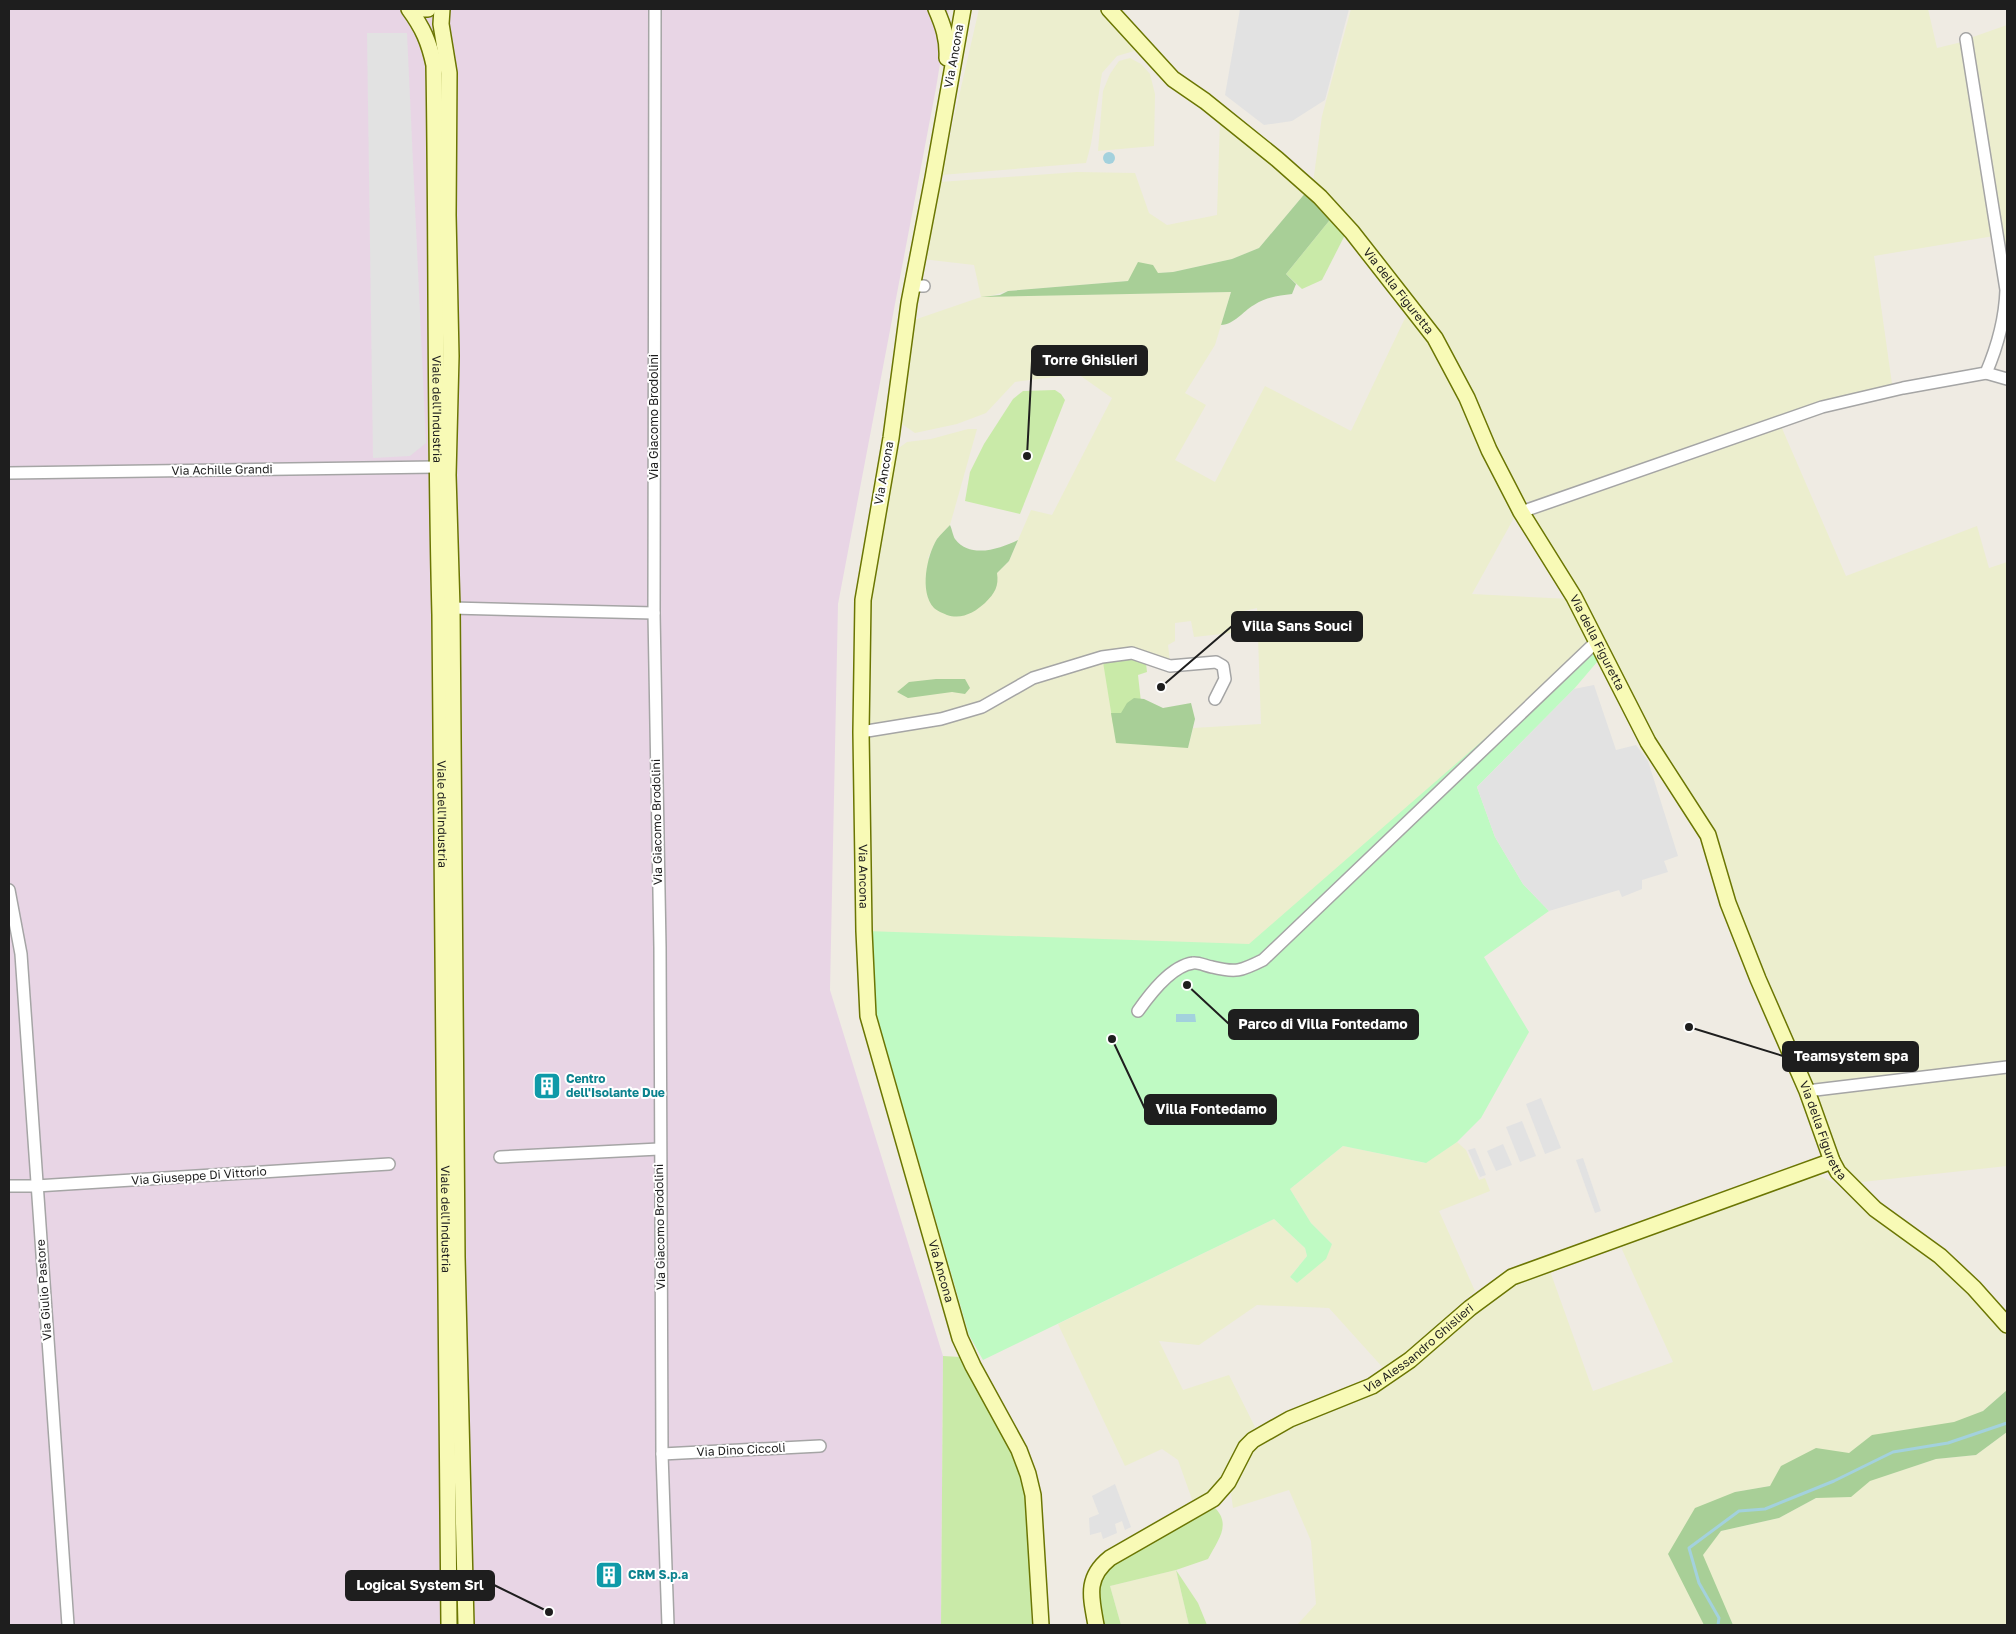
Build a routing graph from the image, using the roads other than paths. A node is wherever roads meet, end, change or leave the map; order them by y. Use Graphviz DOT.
graph roads {
  1 [pos="409,9"];
  2 [pos="414,9"];
  3 [pos="428,9"];
  4 [pos="442,9"];
  5 [pos="937,9"];
  6 [pos="963,9"];
  7 [pos="1109,9"];
  8 [pos="654,12"];
  9 [pos="1966,39"];
  10 [pos="946,104"];
  11 [pos="1986,373"];
  12 [pos="2007,379"];
  13 [pos="436,467"];
  14 [pos="9,473"];
  15 [pos="1521,512"];
  16 [pos="452,608"];
  17 [pos="654,613"];
  18 [pos="1597,641"];
  19 [pos="1215,699"];
  20 [pos="861,732"];
  21 [pos="9,890"];
  22 [pos="9,954"];
  23 [pos="21,954"];
  24 [pos="1138,1011"];
  25 [pos="2007,1067"];
  26 [pos="1807,1091"];
  27 [pos="659,1149"];
  28 [pos="500,1157"];
  29 [pos="1832,1161"];
  30 [pos="389,1164"];
  31 [pos="9,1186"];
  32 [pos="36,1186"];
  33 [pos="2007,1324"];
  34 [pos="820,1446"];
  35 [pos="662,1454"];
  36 [pos="68,1625"];
  37 [pos="449,1625"];
  38 [pos="466,1625"];
  39 [pos="668,1625"];
  40 [pos="1041,1625"];
  41 [pos="1096,1625"];
  1 -- 13 [label="main road, Viale dell'Industria"];
  2 -- 3 [label="main road"];
  4 -- 16 [label="main road, Viale dell'Industria"];
  5 -- 6 [label="main road, Via Ancona"];
  5 -- 10 [label="main road, Via Ancona"];
  6 -- 10 [label="main road, Via Ancona"];
  7 -- 15 [label="main road, Via della Figuretta"];
  8 -- 17 [label="street, Via Giacomo Brodolini"];
  9 -- 11 [label="street"];
  10 -- 20 [label="main road, Via Ancona"];
  11 -- 12 [label="street"];
  11 -- 15 [label="street"];
  13 -- 14 [label="street, Via Achille Grandi"];
  13 -- 37 [label="main road, Viale dell'Industria"];
  15 -- 18 [label="main road, Via della Figuretta"];
  16 -- 17 [label="street"];
  16 -- 38 [label="main road, Viale dell'Industria"];
  17 -- 27 [label="street, Via Giacomo Brodolini"];
  18 -- 24 [label="street"];
  18 -- 26 [label="main road, Via della Figuretta"];
  19 -- 20 [label="street"];
  20 -- 40 [label="main road, Via Ancona"];
  21 -- 23 [label="street, Via Giulio Pastore"];
  22 -- 23 [label="street"];
  23 -- 32 [label="street, Via Giulio Pastore"];
  25 -- 26 [label="street"];
  26 -- 29 [label="main road, Via della Figuretta"];
  27 -- 28 [label="street"];
  27 -- 35 [label="street, Via Giacomo Brodolini"];
  29 -- 33 [label="main road, Via della Figuretta"];
  29 -- 41 [label="main road, Via Alessandro Ghislieri"];
  30 -- 32 [label="street, Via Giuseppe Di Vittorio"];
  31 -- 32 [label="street, Via Giuseppe Di Vittorio"];
  32 -- 36 [label="street, Via Giulio Pastore"];
  34 -- 35 [label="street, Via Dino Ciccoli"];
  35 -- 39 [label="street, Via Giacomo Brodolini"];
}
